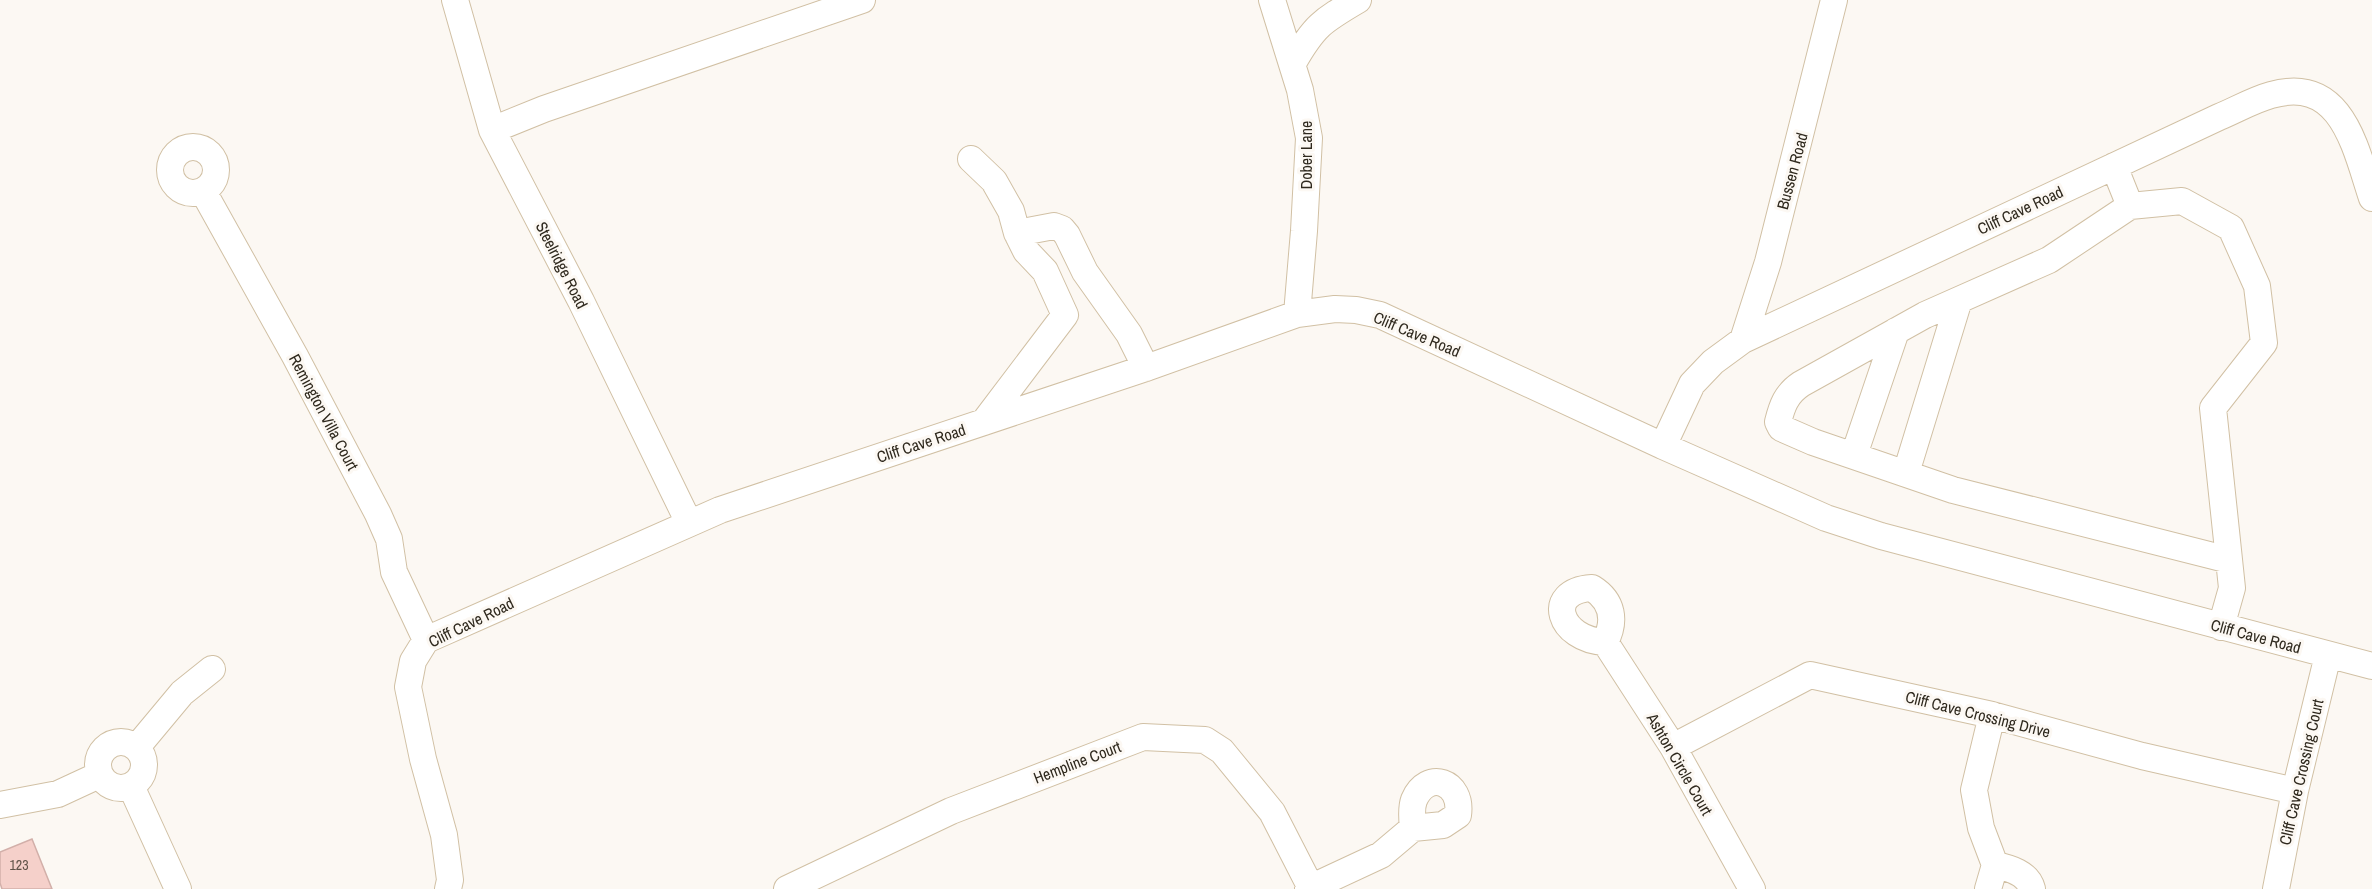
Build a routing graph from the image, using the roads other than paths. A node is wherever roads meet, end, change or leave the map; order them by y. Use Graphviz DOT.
graph roads {
  1 [pos="455,0"];
  2 [pos="862,0"];
  3 [pos="1272,0"];
  4 [pos="1358,0"];
  5 [pos="1834,0"];
  6 [pos="1293,63"];
  7 [pos="492,130"];
  8 [pos="971,159"];
  9 [pos="2114,166"];
  10 [pos="203,191"];
  11 [pos="2372,198"];
  12 [pos="2130,206"];
  13 [pos="1017,232"];
  14 [pos="1085,272"];
  15 [pos="1959,300"];
  16 [pos="1297,314"];
  17 [pos="1065,315"];
  18 [pos="1896,331"];
  19 [pos="1743,339"];
  20 [pos="1146,368"];
  21 [pos="984,422"];
  22 [pos="1662,446"];
  23 [pos="1854,455"];
  24 [pos="1906,473"];
  25 [pos="689,523"];
  26 [pos="2229,560"];
  27 [pos="2221,627"];
  28 [pos="426,640"];
  29 [pos="1605,642"];
  30 [pos="2328,655"];
  31 [pos="2372,666"];
  32 [pos="212,669"];
  33 [pos="1992,715"];
  34 [pos="136,747"];
  35 [pos="1673,747"];
  36 [pos="99,775"];
  37 [pos="131,786"];
  38 [pos="2295,790"];
  39 [pos="0,806"];
  40 [pos="1413,828"];
  41 [pos="1995,865"];
  42 [pos="1309,888"];
  43 [pos="177,889"];
  44 [pos="448,889"];
  45 [pos="787,889"];
  46 [pos="1752,889"];
  47 [pos="1988,889"];
  48 [pos="2032,889"];
  49 [pos="2276,889"];
  1 -- 7 [label="street, Steelridge Road"];
  2 -- 7 [label="street"];
  3 -- 6 [label="street, Dober Lane"];
  4 -- 6 [label="street"];
  5 -- 19 [label="street, Bussen Road"];
  6 -- 16 [label="street, Dober Lane"];
  7 -- 25 [label="street, Steelridge Road"];
  8 -- 13 [label="street"];
  9 -- 11 [label="street, Cliff Cave Road"];
  9 -- 12 [label="street"];
  9 -- 19 [label="street, Cliff Cave Road"];
  10 -- 28 [label="street, Remington Villa Court"];
  12 -- 15 [label="street"];
  12 -- 26 [label="street"];
  13 -- 14 [label="street"];
  13 -- 17 [label="street"];
  14 -- 17 [label="street"];
  14 -- 20 [label="street"];
  15 -- 18 [label="street"];
  15 -- 24 [label="street"];
  16 -- 20 [label="street, Cliff Cave Road"];
  16 -- 22 [label="street, Cliff Cave Road"];
  17 -- 21 [label="street"];
  18 -- 23 [label="street"];
  18 -- 23 [label="street"];
  19 -- 22 [label="street, Cliff Cave Road"];
  20 -- 21 [label="street, Cliff Cave Road"];
  21 -- 25 [label="street, Cliff Cave Road"];
  22 -- 27 [label="street, Cliff Cave Road"];
  23 -- 24 [label="street"];
  24 -- 26 [label="street"];
  25 -- 28 [label="street, Cliff Cave Road"];
  26 -- 27 [label="street"];
  27 -- 30 [label="street, Cliff Cave Road"];
  28 -- 44 [label="street, Cliff Cave Road"];
  29 -- 35 [label="street, Ashton Circle Court"];
  30 -- 31 [label="street, Cliff Cave Road"];
  30 -- 38 [label="street, Cliff Cave Crossing Court"];
  32 -- 34 [label="street"];
  33 -- 35 [label="street, Cliff Cave Crossing Drive"];
  33 -- 38 [label="street, Cliff Cave Crossing Drive"];
  33 -- 41 [label="street"];
  34 -- 36 [label="street"];
  34 -- 37 [label="street"];
  35 -- 46 [label="street, Ashton Circle Court"];
  36 -- 37 [label="street"];
  36 -- 39 [label="street"];
  37 -- 43 [label="street"];
  38 -- 49 [label="street, Cliff Cave Crossing Court"];
  40 -- 42 [label="street"];
  41 -- 47 [label="street"];
  41 -- 48 [label="street"];
  42 -- 45 [label="street, Hempline Court"];
}
